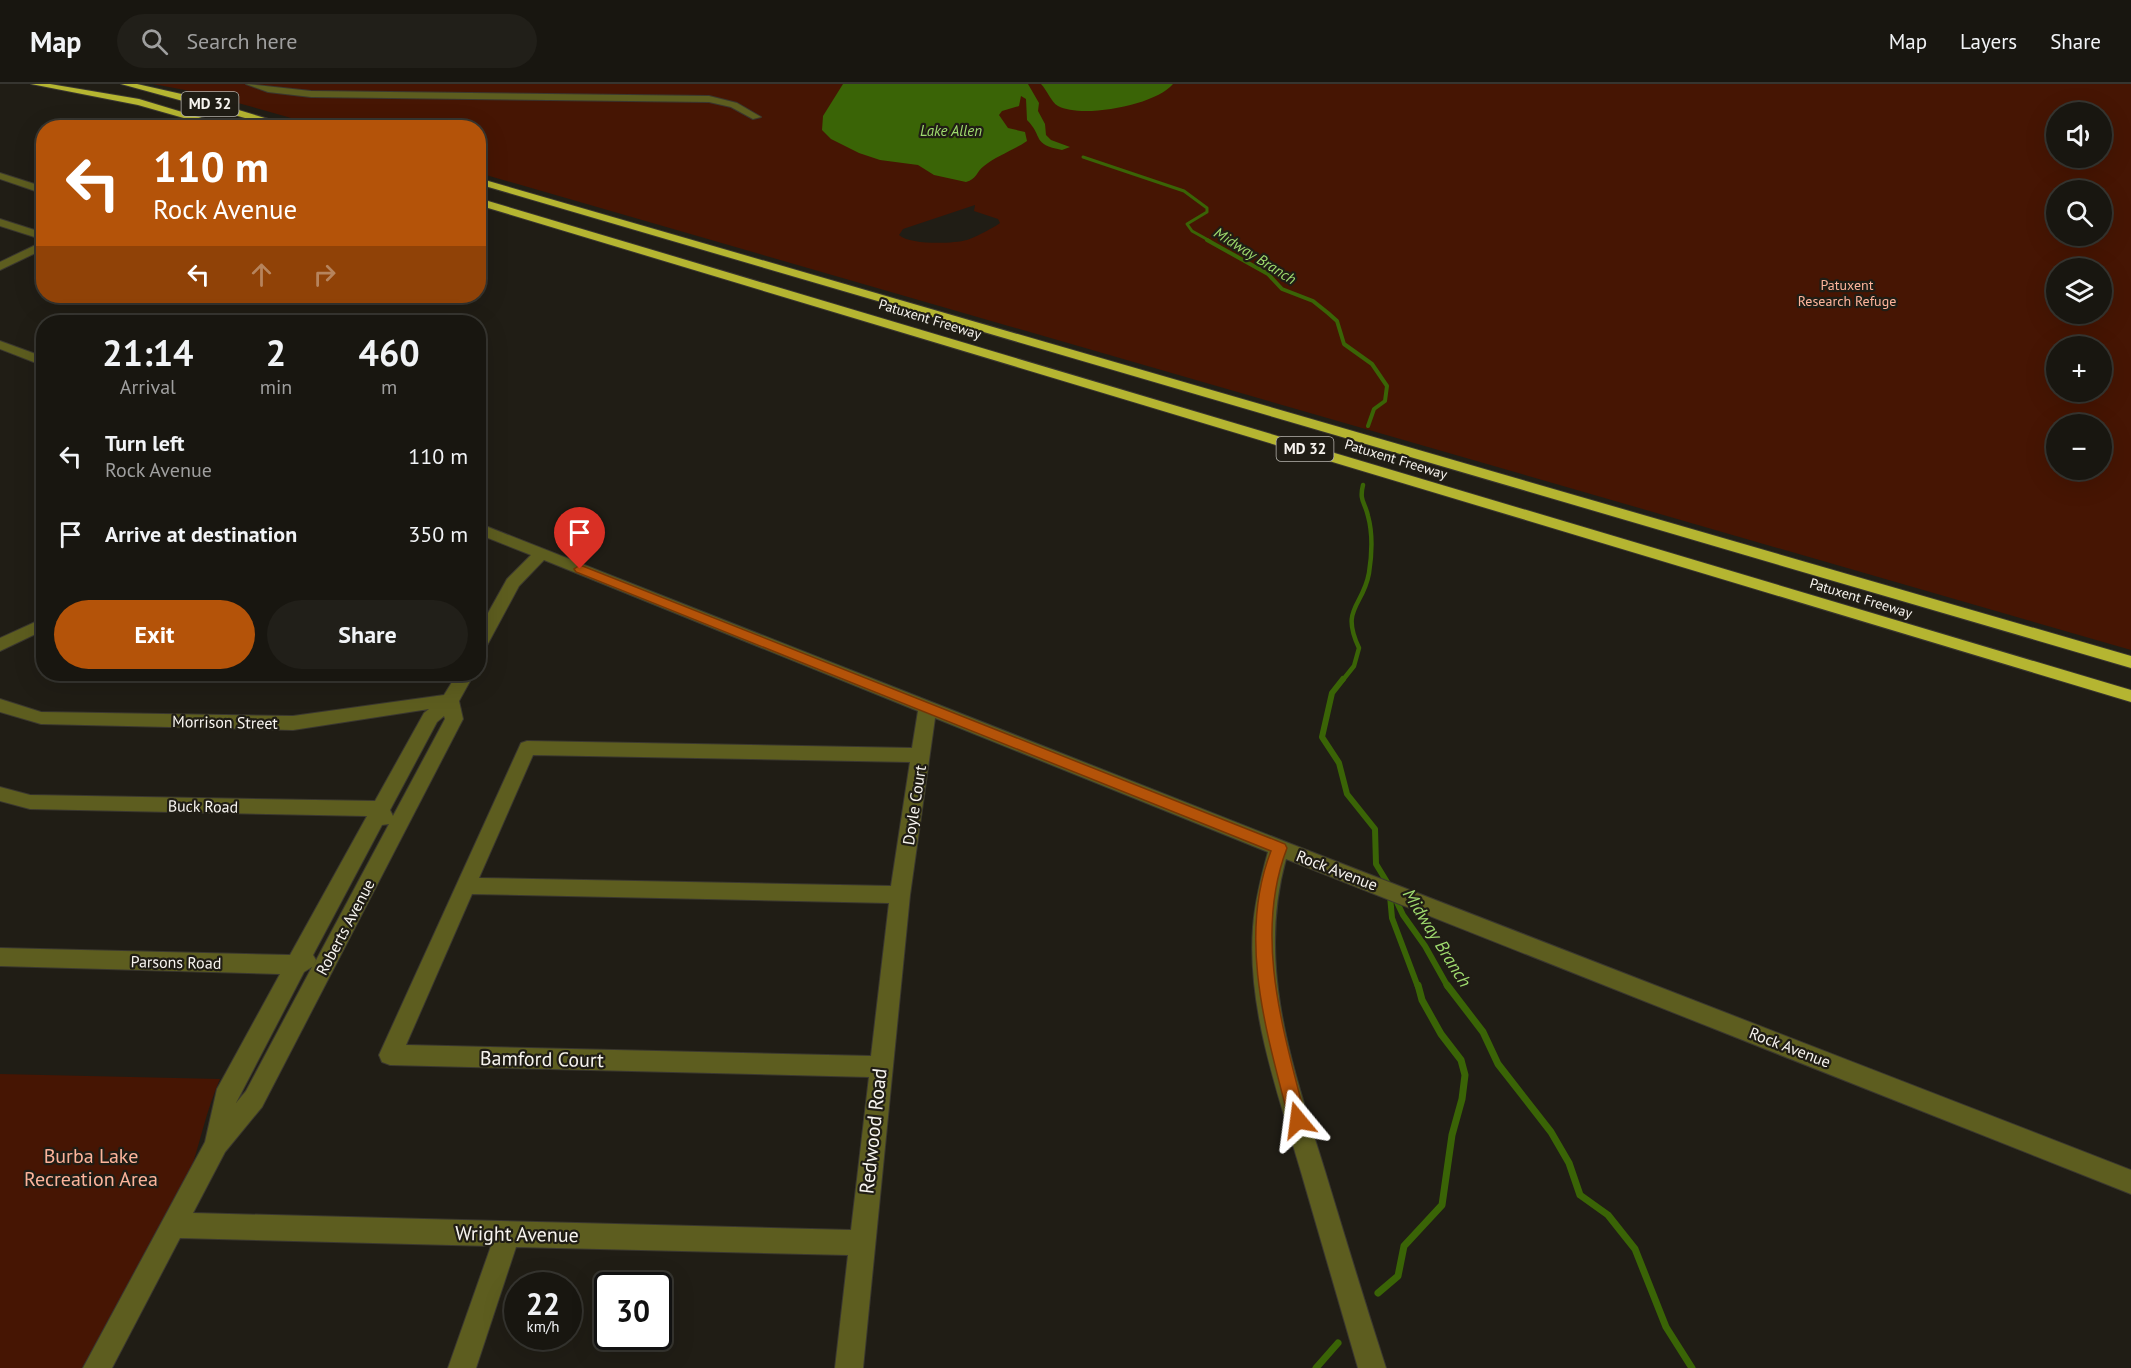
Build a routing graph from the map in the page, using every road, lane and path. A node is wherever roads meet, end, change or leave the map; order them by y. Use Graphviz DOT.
graph roads {
  1 [pos="35,84"];
  2 [pos="125,84"];
  3 [pos="250,84"];
  4 [pos="756,117"];
  5 [pos="201,120"];
  6 [pos="267,120"];
  7 [pos="0,176"];
  8 [pos="486,183"];
  9 [pos="36,188"];
  10 [pos="486,203"];
  11 [pos="0,222"];
  12 [pos="36,234"];
  13 [pos="36,248"];
  14 [pos="3,265"];
  15 [pos="0,277"];
  16 [pos="0,345"];
  17 [pos="36,359"];
  18 [pos="486,531"];
  19 [pos="541,554"];
  20 [pos="36,627"];
  21 [pos="486,632"];
  22 [pos="0,645"];
  23 [pos="2131,662"];
  24 [pos="461,681"];
  25 [pos="2131,696"];
  26 [pos="450,701"];
  27 [pos="0,705"];
  28 [pos="926,714"];
  29 [pos="922,755"];
  30 [pos="0,794"];
  31 [pos="380,809"];
  32 [pos="394,833"];
  33 [pos="1279,848"];
  34 [pos="466,886"];
  35 [pos="900,895"];
  36 [pos="342,932"];
  37 [pos="0,957"];
  38 [pos="297,965"];
  39 [pos="880,1067"];
  40 [pos="217,1144"];
  41 [pos="2131,1182"];
  42 [pos="173,1225"];
  43 [pos="508,1234"];
  44 [pos="861,1243"];
  45 [pos="97,1368"];
  46 [pos="462,1368"];
  47 [pos="849,1368"];
  48 [pos="1372,1368"];
  1 -- 5 [label="highway, MD 32"];
  2 -- 6 [label="highway, MD 32"];
  3 -- 4 [label="street"];
  7 -- 9 [label="street"];
  8 -- 23 [label="highway, Patuxent Freeway / MD 32"];
  10 -- 25 [label="highway, Patuxent Freeway / MD 32"];
  11 -- 12 [label="street"];
  13 -- 14 [label="street"];
  14 -- 15 [label="street"];
  16 -- 17 [label="street"];
  18 -- 19 [label="street, Rock Avenue"];
  19 -- 21 [label="street"];
  19 -- 28 [label="street, Rock Avenue"];
  20 -- 22 [label="street"];
  24 -- 26 [label="street, Roberts Avenue"];
  26 -- 27 [label="street, Morrison Street"];
  26 -- 31 [label="street, Roberts Avenue"];
  26 -- 32 [label="street, Roberts Avenue"];
  28 -- 29 [label="street"];
  28 -- 33 [label="street, Rock Avenue"];
  29 -- 34 [label="street, Doyle Court"];
  29 -- 35 [label="street, Doyle Court"];
  30 -- 31 [label="street, Buck Road"];
  31 -- 32 [label="street"];
  31 -- 38 [label="street, Roberts Avenue"];
  32 -- 36 [label="street, Roberts Avenue"];
  33 -- 41 [label="street, Rock Avenue"];
  33 -- 48 [label="street"];
  34 -- 35 [label="street"];
  34 -- 39 [label="street, Bamford Court"];
  35 -- 39 [label="street, Redwood Road"];
  36 -- 38 [label="street"];
  36 -- 40 [label="street, Roberts Avenue"];
  37 -- 38 [label="street, Parsons Road"];
  38 -- 40 [label="street, Roberts Avenue"];
  39 -- 44 [label="street, Redwood Road"];
  40 -- 42 [label="street, Roberts Avenue"];
  42 -- 43 [label="street, Wright Avenue"];
  42 -- 45 [label="street, Roberts Avenue"];
  43 -- 44 [label="street, Wright Avenue"];
  43 -- 46 [label="street"];
  44 -- 47 [label="street, Redwood Road"];
}
